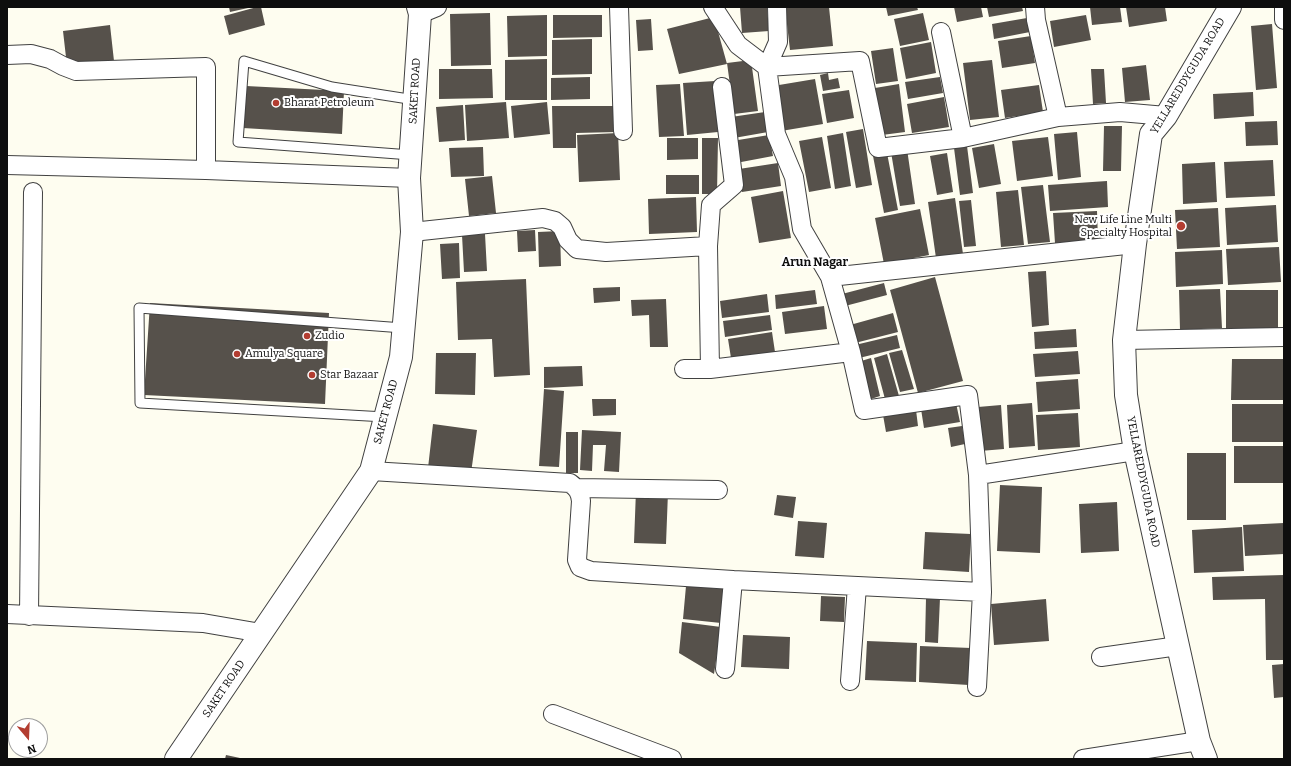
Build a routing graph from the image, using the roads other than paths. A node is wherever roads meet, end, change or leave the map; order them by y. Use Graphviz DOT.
graph roads {
  1 [pos="619,7"];
  2 [pos="713,7"];
  3 [pos="777,7"];
  4 [pos="1036,7"];
  5 [pos="1230,7"];
  6 [pos="1284,7"];
  7 [pos="425,9"];
  8 [pos="1284,20"];
  9 [pos="941,32"];
  10 [pos="7,55"];
  11 [pos="767,67"];
  12 [pos="722,87"];
  13 [pos="415,100"];
  14 [pos="1166,116"];
  15 [pos="1058,117"];
  16 [pos="623,131"];
  17 [pos="962,138"];
  18 [pos="411,155"];
  19 [pos="7,165"];
  20 [pos="206,170"];
  21 [pos="409,178"];
  22 [pos="33,192"];
  23 [pos="412,232"];
  24 [pos="1134,244"];
  25 [pos="708,246"];
  26 [pos="830,277"];
  27 [pos="404,328"];
  28 [pos="1284,336"];
  29 [pos="1124,340"];
  30 [pos="851,352"];
  31 [pos="710,369"];
  32 [pos="684,370"];
  33 [pos="385,417"];
  34 [pos="1135,451"];
  35 [pos="371,471"];
  36 [pos="978,475"];
  37 [pos="576,488"];
  38 [pos="718,490"];
  39 [pos="733,580"];
  40 [pos="857,586"];
  41 [pos="982,592"];
  42 [pos="7,614"];
  43 [pos="29,616"];
  44 [pos="261,633"];
  45 [pos="1178,646"];
  46 [pos="1101,657"];
  47 [pos="725,669"];
  48 [pos="850,681"];
  49 [pos="977,687"];
  50 [pos="553,714"];
  51 [pos="1203,750"];
  52 [pos="176,759"];
  53 [pos="672,759"];
  54 [pos="1083,759"];
  1 -- 16 [label="street"];
  2 -- 11 [label="street"];
  3 -- 11 [label="street"];
  4 -- 15 [label="street"];
  5 -- 14 [label="street, YELLAREDDYGUDA ROAD"];
  6 -- 8 [label="street"];
  7 -- 13 [label="street, SAKET ROAD"];
  9 -- 17 [label="street"];
  10 -- 20 [label="street"];
  11 -- 17 [label="street"];
  11 -- 26 [label="street"];
  12 -- 25 [label="street"];
  13 -- 18 [label="street, SAKET ROAD"];
  13 -- 18 [label="lane"];
  14 -- 15 [label="street"];
  14 -- 24 [label="street, YELLAREDDYGUDA ROAD"];
  15 -- 17 [label="street"];
  18 -- 21 [label="street, SAKET ROAD"];
  19 -- 20 [label="street"];
  20 -- 21 [label="street"];
  21 -- 23 [label="street, SAKET ROAD"];
  22 -- 43 [label="street"];
  23 -- 25 [label="street"];
  23 -- 27 [label="street, SAKET ROAD"];
  24 -- 26 [label="street"];
  24 -- 29 [label="street, YELLAREDDYGUDA ROAD"];
  25 -- 31 [label="street"];
  26 -- 30 [label="street"];
  27 -- 33 [label="street, SAKET ROAD"];
  27 -- 33 [label="lane"];
  28 -- 29 [label="street"];
  29 -- 34 [label="street, YELLAREDDYGUDA ROAD"];
  30 -- 31 [label="street"];
  30 -- 36 [label="street"];
  31 -- 32 [label="street"];
  33 -- 35 [label="street, SAKET ROAD"];
  34 -- 36 [label="street"];
  34 -- 45 [label="street, YELLAREDDYGUDA ROAD"];
  35 -- 37 [label="street"];
  35 -- 44 [label="street, SAKET ROAD"];
  36 -- 41 [label="street"];
  37 -- 38 [label="street"];
  37 -- 39 [label="street"];
  39 -- 40 [label="street"];
  39 -- 47 [label="street"];
  40 -- 41 [label="street"];
  40 -- 48 [label="street"];
  41 -- 49 [label="street"];
  42 -- 43 [label="street"];
  43 -- 44 [label="street"];
  44 -- 52 [label="street, SAKET ROAD"];
  45 -- 46 [label="street"];
  45 -- 51 [label="street, YELLAREDDYGUDA ROAD"];
  50 -- 53 [label="street"];
  51 -- 54 [label="street"];
}
